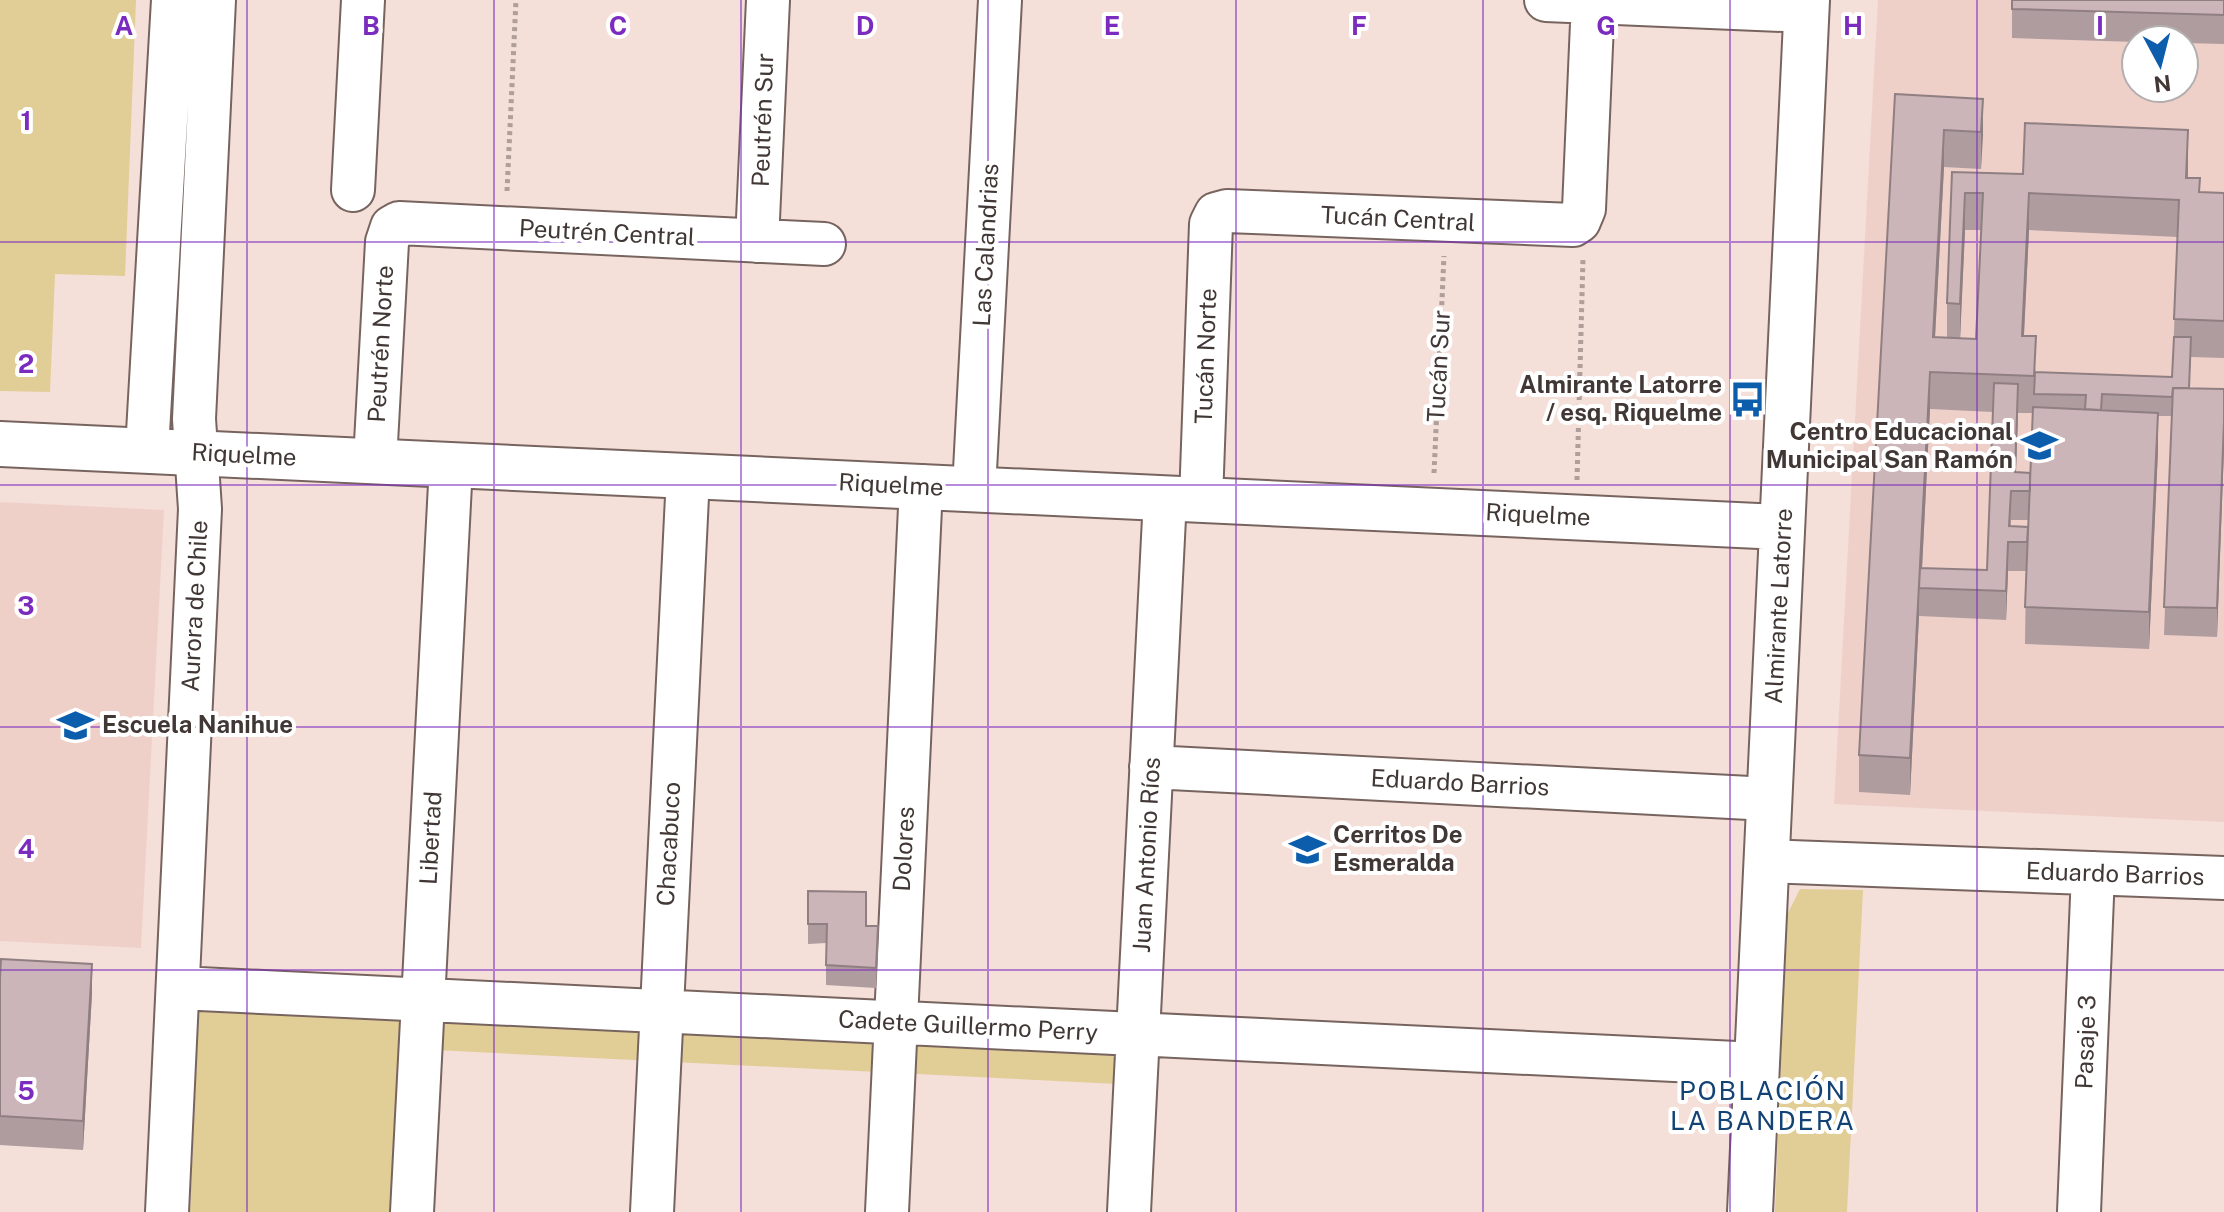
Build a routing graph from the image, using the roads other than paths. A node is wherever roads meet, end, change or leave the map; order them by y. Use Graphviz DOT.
graph roads {
  1 [pos="173,0"];
  2 [pos="214,0"];
  3 [pos="363,0"];
  4 [pos="768,0"];
  5 [pos="1000,0"];
  6 [pos="1546,0"];
  7 [pos="1593,1"];
  8 [pos="1806,6"];
  9 [pos="353,190"];
  10 [pos="1216,214"];
  11 [pos="392,227"];
  12 [pos="757,241"];
  13 [pos="824,244"];
  14 [pos="0,444"];
  15 [pos="147,450"];
  16 [pos="195,453"];
  17 [pos="375,461"];
  18 [pos="451,465"];
  19 [pos="688,476"];
  20 [pos="921,486"];
  21 [pos="974,489"];
  22 [pos="1183,499"];
  23 [pos="1782,527"];
  24 [pos="1151,767"];
  25 [pos="1769,799"];
  26 [pos="1766,861"];
  27 [pos="2093,873"];
  28 [pos="2224,878"];
  29 [pos="179,988"];
  30 [pos="423,1000"];
  31 [pos="661,1011"];
  32 [pos="896,1022"];
  33 [pos="1138,1034"];
  34 [pos="1757,1064"];
  35 [pos="167,1212"];
  36 [pos="412,1212"];
  37 [pos="652,1212"];
  38 [pos="887,1212"];
  39 [pos="1129,1212"];
  40 [pos="1750,1212"];
  41 [pos="2079,1212"];
  1 -- 15 [label="street"];
  2 -- 16 [label="street, Aurora de Chile"];
  3 -- 9 [label="street"];
  4 -- 12 [label="street, Peutrén Sur"];
  5 -- 21 [label="street, Las Calandrias"];
  6 -- 7 [label="street"];
  7 -- 8 [label="street"];
  7 -- 10 [label="street, Tucán Central"];
  8 -- 23 [label="street, Almirante Latorre"];
  10 -- 22 [label="street, Tucán Norte"];
  11 -- 12 [label="street, Peutrén Central"];
  11 -- 17 [label="street, Peutrén Norte"];
  12 -- 13 [label="street, Peutrén Central"];
  14 -- 15 [label="street, Riquelme"];
  15 -- 16 [label="street, Riquelme"];
  16 -- 17 [label="street, Riquelme"];
  16 -- 29 [label="street, Aurora de Chile"];
  17 -- 18 [label="street, Riquelme"];
  18 -- 19 [label="street, Riquelme"];
  18 -- 30 [label="street, Libertad"];
  19 -- 20 [label="street, Riquelme"];
  19 -- 31 [label="street, Chacabuco"];
  20 -- 21 [label="street, Riquelme"];
  20 -- 32 [label="street, Dolores"];
  21 -- 22 [label="street, Riquelme"];
  22 -- 23 [label="street, Riquelme"];
  22 -- 24 [label="street, Juan Antonio Ríos"];
  23 -- 25 [label="street, Almirante Latorre"];
  24 -- 25 [label="street, Eduardo Barrios"];
  24 -- 33 [label="street, Juan Antonio Ríos"];
  25 -- 26 [label="street, Almirante Latorre"];
  26 -- 27 [label="street, Eduardo Barrios"];
  26 -- 34 [label="street, Almirante Latorre"];
  27 -- 28 [label="street, Eduardo Barrios"];
  27 -- 41 [label="street, Pasaje 3"];
  29 -- 30 [label="street, Cadete Guillermo Perry"];
  29 -- 35 [label="street, Aurora de Chile"];
  30 -- 31 [label="street, Cadete Guillermo Perry"];
  30 -- 36 [label="street, Libertad"];
  31 -- 32 [label="street, Cadete Guillermo Perry"];
  31 -- 37 [label="street, Chacabuco"];
  32 -- 33 [label="street, Cadete Guillermo Perry"];
  32 -- 38 [label="street, Dolores"];
  33 -- 34 [label="street, Cadete Guillermo Perry"];
  33 -- 39 [label="street, Juan Antonio Ríos"];
  34 -- 40 [label="street, Almirante Latorre"];
}
